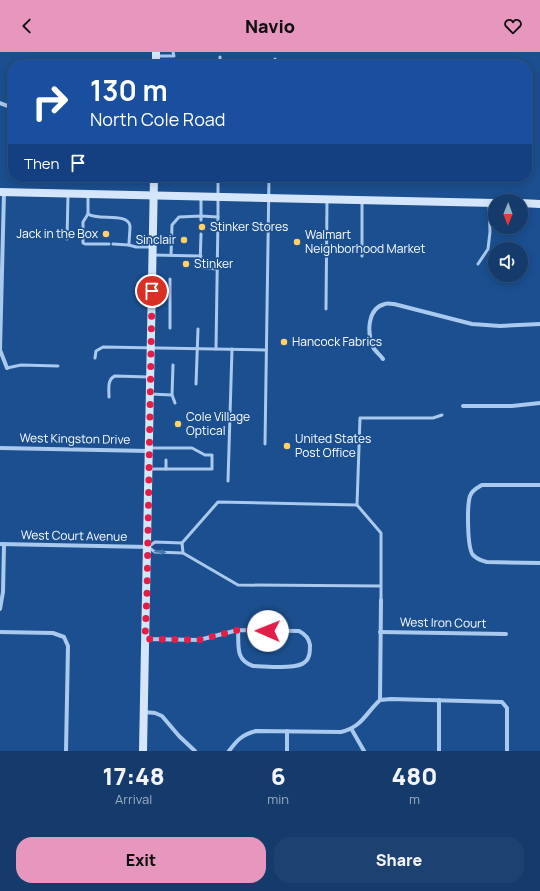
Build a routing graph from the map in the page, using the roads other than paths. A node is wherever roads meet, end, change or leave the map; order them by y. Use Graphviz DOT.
graph roads {
  1 [pos="173,52"];
  2 [pos="156,54"];
  3 [pos="154,182"];
  4 [pos="218,182"];
  5 [pos="270,182"];
  6 [pos="2,192"];
  7 [pos="69,193"];
  8 [pos="88,194"];
  9 [pos="153,195"];
  10 [pos="201,197"];
  11 [pos="218,197"];
  12 [pos="268,198"];
  13 [pos="327,199"];
  14 [pos="362,200"];
  15 [pos="488,203"];
  16 [pos="528,203"];
  17 [pos="540,204"];
  18 [pos="88,214"];
  19 [pos="201,218"];
  20 [pos="218,218"];
  21 [pos="201,234"];
  22 [pos="490,234"];
  23 [pos="67,239"];
  24 [pos="129,245"];
  25 [pos="152,251"];
  26 [pos="171,255"];
  27 [pos="200,256"];
  28 [pos="362,256"];
  29 [pos="478,264"];
  30 [pos="217,269"];
  31 [pos="170,279"];
  32 [pos="326,309"];
  33 [pos="540,324"];
  34 [pos="0,327"];
  35 [pos="170,328"];
  36 [pos="198,329"];
  37 [pos="151,348"];
  38 [pos="197,348"];
  39 [pos="216,349"];
  40 [pos="232,349"];
  41 [pos="266,350"];
  42 [pos="95,358"];
  43 [pos="383,359"];
  44 [pos="173,365"];
  45 [pos="58,366"];
  46 [pos="7,368"];
  47 [pos="151,377"];
  48 [pos="196,384"];
  49 [pos="150,394"];
  50 [pos="172,395"];
  51 [pos="109,397"];
  52 [pos="175,403"];
  53 [pos="540,403"];
  54 [pos="463,406"];
  55 [pos="442,415"];
  56 [pos="265,444"];
  57 [pos="0,448"];
  58 [pos="166,448"];
  59 [pos="149,449"];
  60 [pos="166,453"];
  61 [pos="166,460"];
  62 [pos="149,469"];
  63 [pos="166,469"];
  64 [pos="228,481"];
  65 [pos="540,485"];
  66 [pos="357,505"];
  67 [pos="182,543"];
  68 [pos="2,544"];
  69 [pos="148,547"];
  70 [pos="182,553"];
  71 [pos="540,563"];
  72 [pos="381,586"];
  73 [pos="380,600"];
  74 [pos="0,609"];
  75 [pos="238,630"];
  76 [pos="0,632"];
  77 [pos="380,632"];
  78 [pos="506,634"];
  79 [pos="145,639"];
  80 [pos="380,700"];
  81 [pos="439,700"];
  82 [pos="143,712"];
  83 [pos="352,730"];
  84 [pos="287,731"];
  85 [pos="66,751"];
  86 [pos="143,751"];
  87 [pos="195,751"];
  88 [pos="229,751"];
  89 [pos="287,751"];
  90 [pos="364,751"];
  91 [pos="438,751"];
  92 [pos="507,751"];
  1 -- 2 [label="lane"];
  3 -- 9 [label="main road"];
  4 -- 11 [label="lane"];
  5 -- 12 [label="lane"];
  6 -- 7 [label="main road"];
  6 -- 34 [label="street"];
  7 -- 8 [label="main road"];
  7 -- 23 [label="lane"];
  8 -- 9 [label="main road"];
  8 -- 18 [label="lane"];
  9 -- 10 [label="main road"];
  9 -- 25 [label="main road"];
  10 -- 11 [label="main road"];
  10 -- 19 [label="lane"];
  11 -- 12 [label="main road"];
  11 -- 20 [label="lane"];
  12 -- 13 [label="main road"];
  12 -- 41 [label="lane"];
  13 -- 14 [label="main road"];
  13 -- 32 [label="lane"];
  14 -- 15 [label="main road"];
  14 -- 28 [label="lane"];
  16 -- 17 [label="main road"];
  18 -- 24 [label="lane"];
  18 -- 24 [label="lane"];
  19 -- 20 [label="lane"];
  19 -- 26 [label="lane"];
  20 -- 30 [label="lane"];
  21 -- 27 [label="lane"];
  22 -- 29 [label="lane"];
  24 -- 25 [label="lane"];
  25 -- 26 [label="lane"];
  25 -- 37 [label="main road"];
  26 -- 27 [label="lane"];
  27 -- 30 [label="lane"];
  30 -- 39 [label="lane"];
  31 -- 35 [label="lane"];
  33 -- 43 [label="street"];
  34 -- 46 [label="street"];
  36 -- 38 [label="lane"];
  37 -- 38 [label="lane"];
  37 -- 42 [label="lane"];
  37 -- 47 [label="main road"];
  38 -- 39 [label="lane"];
  38 -- 48 [label="lane"];
  39 -- 40 [label="lane"];
  40 -- 41 [label="lane"];
  40 -- 64 [label="lane"];
  41 -- 56 [label="lane"];
  44 -- 50 [label="lane"];
  45 -- 46 [label="lane"];
  47 -- 49 [label="main road"];
  47 -- 51 [label="lane"];
  49 -- 50 [label="lane"];
  49 -- 59 [label="main road"];
  50 -- 52 [label="lane"];
  53 -- 54 [label="street"];
  55 -- 66 [label="lane"];
  57 -- 59 [label="street, West Kingston Drive"];
  58 -- 59 [label="lane"];
  58 -- 60 [label="lane"];
  58 -- 63 [label="lane"];
  59 -- 62 [label="main road"];
  61 -- 63 [label="lane"];
  62 -- 63 [label="lane"];
  62 -- 69 [label="main road"];
  65 -- 71 [label="street"];
  66 -- 67 [label="lane"];
  66 -- 72 [label="lane"];
  67 -- 69 [label="lane"];
  67 -- 70 [label="lane"];
  68 -- 69 [label="street, West Court Avenue"];
  68 -- 74 [label="street"];
  69 -- 70 [label="lane, one-way"];
  69 -- 79 [label="main road"];
  70 -- 72 [label="lane"];
  72 -- 73 [label="lane"];
  73 -- 77 [label="street"];
  75 -- 75 [label="street"];
  75 -- 79 [label="street"];
  76 -- 85 [label="street"];
  77 -- 78 [label="street, West Iron Court"];
  77 -- 80 [label="street"];
  79 -- 82 [label="main road"];
  80 -- 81 [label="street"];
  80 -- 83 [label="street"];
  81 -- 91 [label="street"];
  81 -- 92 [label="street"];
  82 -- 86 [label="main road"];
  82 -- 87 [label="street"];
  83 -- 84 [label="street"];
  83 -- 90 [label="street"];
  84 -- 88 [label="street"];
  84 -- 89 [label="street"];
}
